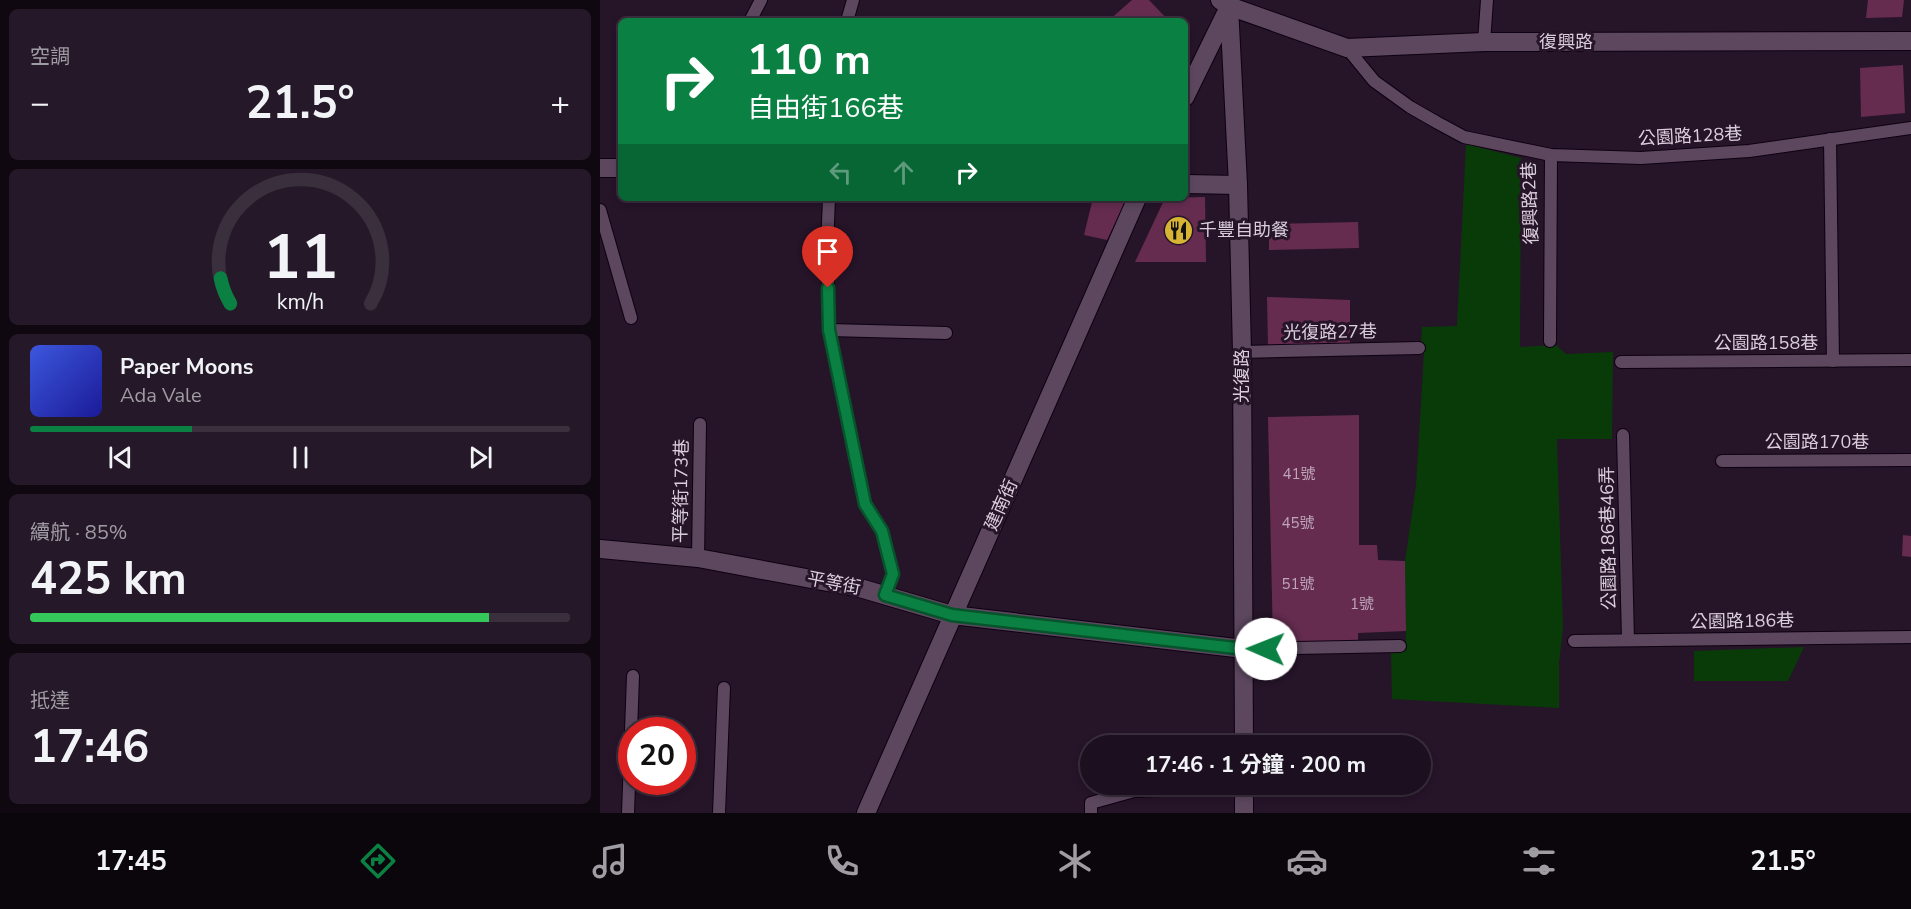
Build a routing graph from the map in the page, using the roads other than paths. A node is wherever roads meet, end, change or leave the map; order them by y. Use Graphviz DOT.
graph roads {
  1 [pos="761,0"];
  2 [pos="853,0"];
  3 [pos="1487,0"];
  4 [pos="1227,2"];
  5 [pos="752,18"];
  6 [pos="848,18"];
  7 [pos="1911,41"];
  8 [pos="1484,42"];
  9 [pos="1347,48"];
  10 [pos="1188,90"];
  11 [pos="1911,128"];
  12 [pos="1830,139"];
  13 [pos="1551,155"];
  14 [pos="600,168"];
  15 [pos="618,168"];
  16 [pos="1188,184"];
  17 [pos="1238,185"];
  18 [pos="829,201"];
  19 [pos="1136,201"];
  20 [pos="600,210"];
  21 [pos="631,318"];
  22 [pos="829,330"];
  23 [pos="946,333"];
  24 [pos="1550,340"];
  25 [pos="1419,348"];
  26 [pos="1242,352"];
  27 [pos="1911,360"];
  28 [pos="1833,361"];
  29 [pos="1621,362"];
  30 [pos="700,424"];
  31 [pos="1623,435"];
  32 [pos="1911,460"];
  33 [pos="1722,461"];
  34 [pos="600,549"];
  35 [pos="698,558"];
  36 [pos="885,595"];
  37 [pos="952,615"];
  38 [pos="1911,638"];
  39 [pos="1574,640"];
  40 [pos="1628,640"];
  41 [pos="1400,646"];
  42 [pos="1244,649"];
  43 [pos="633,676"];
  44 [pos="724,688"];
  45 [pos="1244,735"];
  46 [pos="1120,795"];
  47 [pos="1244,795"];
  48 [pos="628,813"];
  49 [pos="720,813"];
  50 [pos="866,813"];
  51 [pos="1091,813"];
  52 [pos="1244,813"];
  1 -- 5 [label="lane"];
  2 -- 6 [label="lane"];
  3 -- 8 [label="lane"];
  4 -- 9 [label="street, 復興路"];
  4 -- 10 [label="street"];
  4 -- 17 [label="street, 光復路"];
  7 -- 8 [label="street, 復興路"];
  8 -- 9 [label="street, 復興路"];
  9 -- 13 [label="lane, 復興路2巷"];
  11 -- 12 [label="lane, 公園路128巷"];
  12 -- 13 [label="lane, 公園路128巷"];
  12 -- 28 [label="lane"];
  13 -- 24 [label="lane, 復興路2巷"];
  14 -- 15 [label="street"];
  16 -- 17 [label="street"];
  17 -- 26 [label="street, 光復路"];
  18 -- 22 [label="lane"];
  19 -- 37 [label="street, 建南街"];
  20 -- 21 [label="lane"];
  22 -- 23 [label="lane"];
  22 -- 36 [label="lane"];
  25 -- 26 [label="lane, 光復路27巷"];
  26 -- 42 [label="street, 光復路"];
  27 -- 28 [label="lane, 公園路158巷"];
  28 -- 29 [label="lane, 公園路158巷"];
  30 -- 35 [label="lane, 平等街173巷"];
  31 -- 40 [label="lane, 公園路186巷46弄"];
  32 -- 33 [label="lane, 公園路170巷"];
  34 -- 35 [label="street, 平等街"];
  35 -- 36 [label="street, 平等街"];
  36 -- 37 [label="street, 平等街"];
  37 -- 42 [label="street, 平等街"];
  37 -- 50 [label="street, 建南街"];
  38 -- 40 [label="lane, 公園路186巷"];
  39 -- 40 [label="lane, 公園路186巷"];
  41 -- 42 [label="lane"];
  42 -- 45 [label="street, 光復路"];
  43 -- 48 [label="lane"];
  44 -- 49 [label="lane"];
  46 -- 51 [label="lane"];
  47 -- 52 [label="street"];
}
